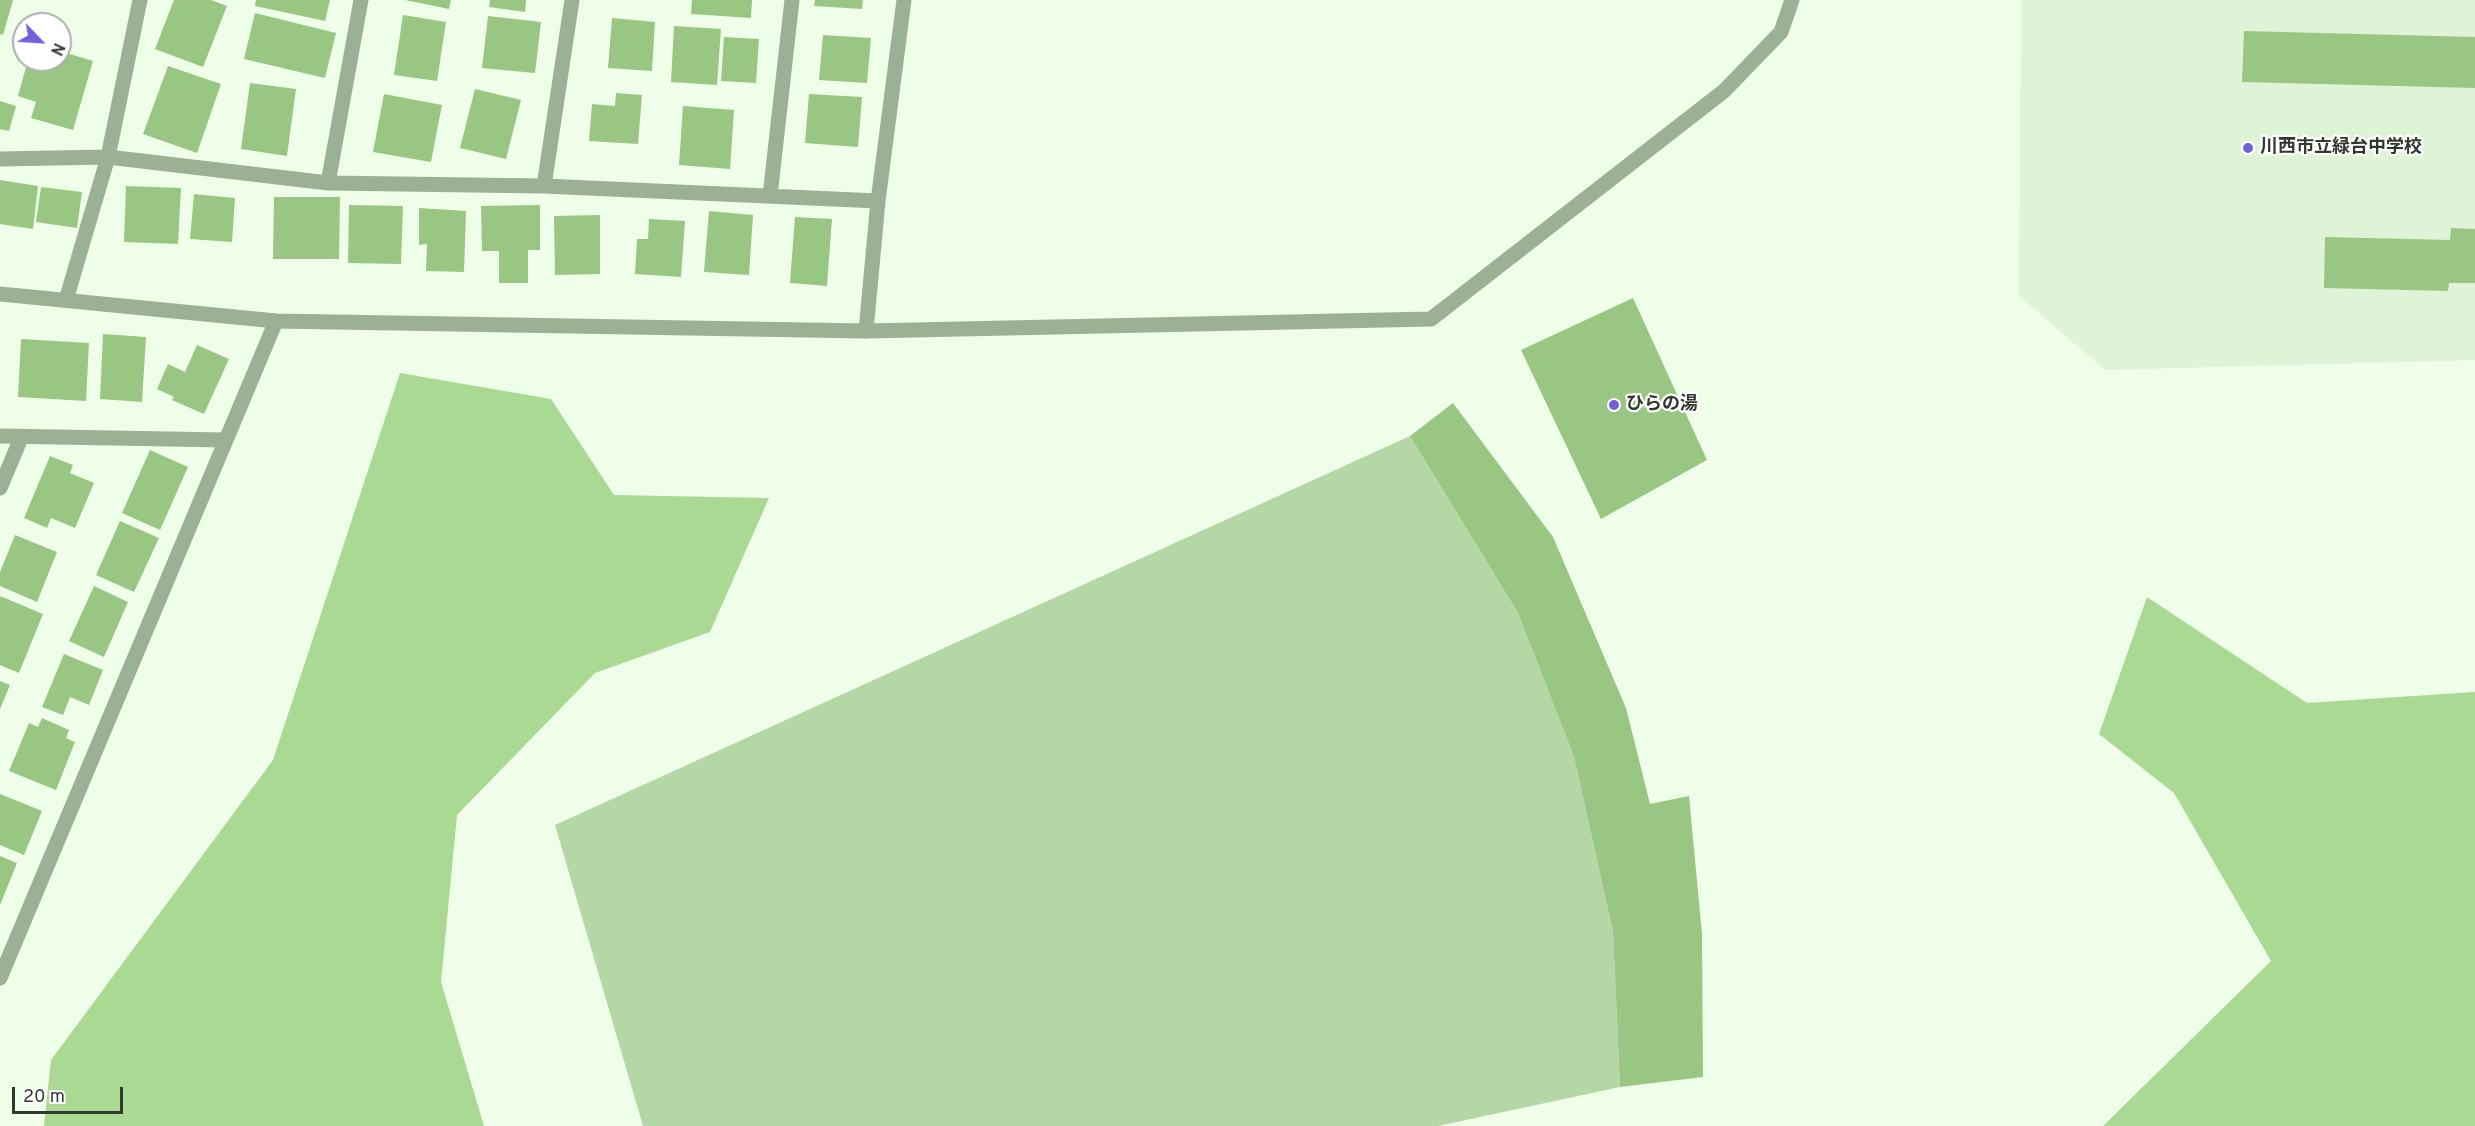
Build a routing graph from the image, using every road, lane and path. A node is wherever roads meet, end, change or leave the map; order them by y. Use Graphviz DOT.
graph roads {
  1 [pos="140,0"];
  2 [pos="361,0"];
  3 [pos="572,0"];
  4 [pos="792,0"];
  5 [pos="904,0"];
  6 [pos="1792,0"];
  7 [pos="108,157"];
  8 [pos="0,159"];
  9 [pos="328,183"];
  10 [pos="544,186"];
  11 [pos="770,196"];
  12 [pos="878,201"];
  13 [pos="0,294"];
  14 [pos="66,300"];
  15 [pos="276,321"];
  16 [pos="866,331"];
  17 [pos="0,436"];
  18 [pos="21,438"];
  19 [pos="225,440"];
  20 [pos="0,488"];
  21 [pos="0,978"];
  1 -- 7 [label="street"];
  2 -- 9 [label="street"];
  3 -- 10 [label="street"];
  4 -- 11 [label="street"];
  5 -- 12 [label="street"];
  6 -- 16 [label="street"];
  7 -- 8 [label="street"];
  7 -- 9 [label="street"];
  7 -- 14 [label="street"];
  9 -- 10 [label="street"];
  10 -- 11 [label="street"];
  11 -- 12 [label="street"];
  12 -- 16 [label="street"];
  13 -- 14 [label="street"];
  14 -- 15 [label="street"];
  15 -- 16 [label="street"];
  15 -- 19 [label="street"];
  17 -- 18 [label="street"];
  18 -- 19 [label="street"];
  18 -- 20 [label="street"];
  19 -- 21 [label="street"];
}
